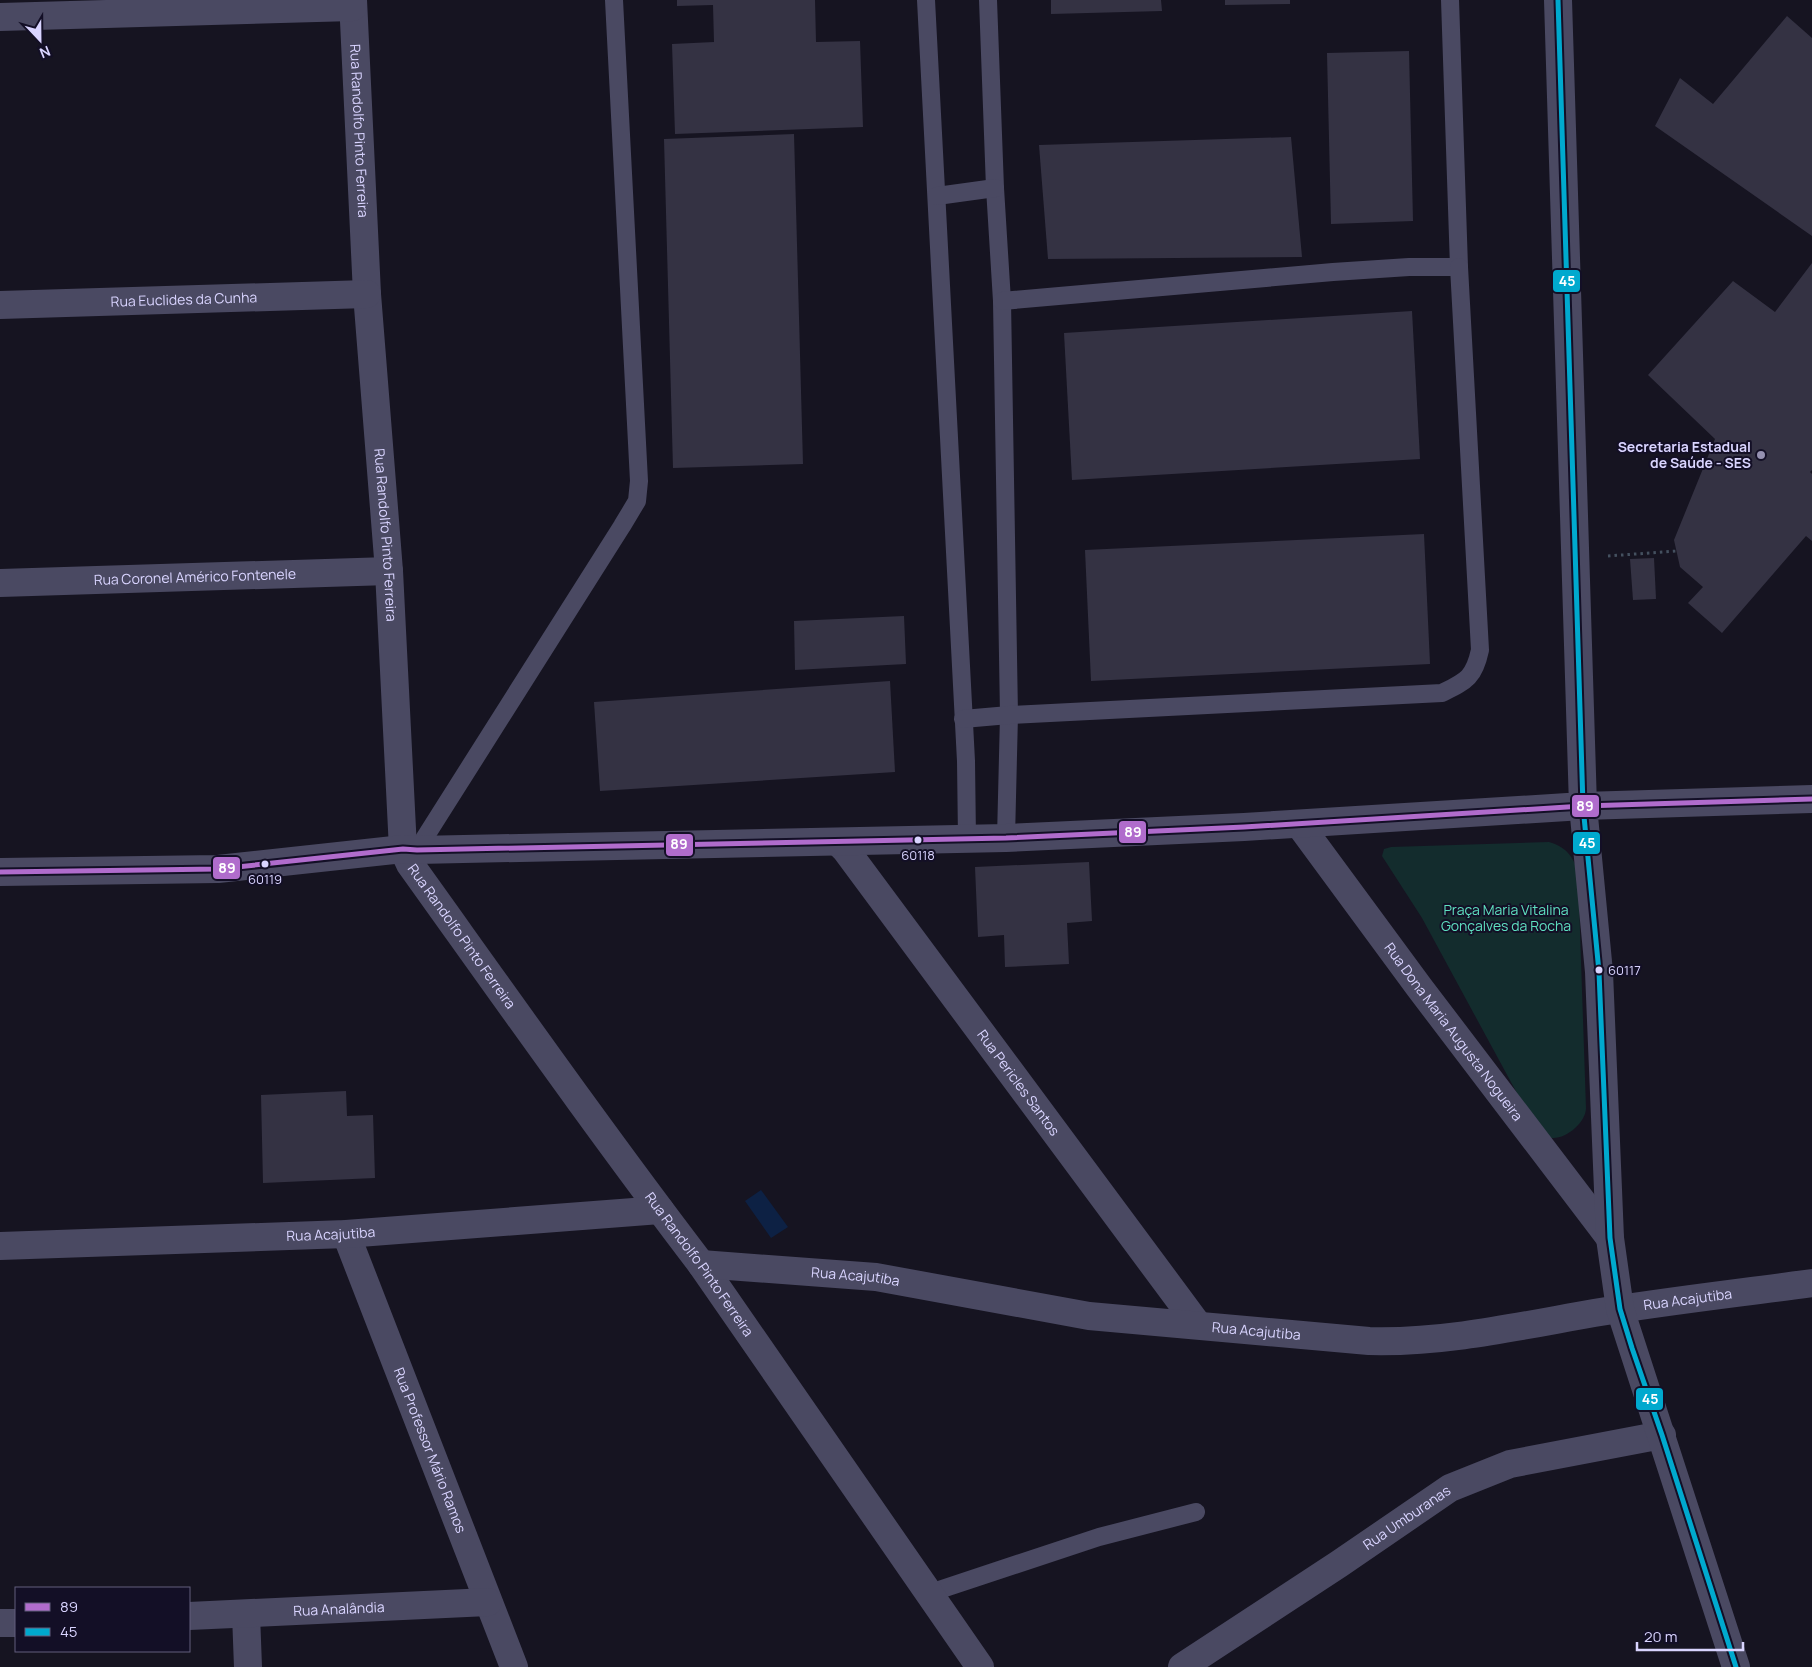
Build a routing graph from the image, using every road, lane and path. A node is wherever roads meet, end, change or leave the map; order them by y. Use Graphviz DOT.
graph roads {
  1 [pos="614,0"];
  2 [pos="926,0"];
  3 [pos="988,0"];
  4 [pos="1450,0"];
  5 [pos="1558,0"];
  6 [pos="353,3"];
  7 [pos="0,17"];
  8 [pos="996,188"];
  9 [pos="937,196"];
  10 [pos="1459,267"];
  11 [pos="367,294"];
  12 [pos="1002,301"];
  13 [pos="0,306"];
  14 [pos="1677,552"];
  15 [pos="1603,556"];
  16 [pos="389,571"];
  17 [pos="0,583"];
  18 [pos="1009,715"];
  19 [pos="963,719"];
  20 [pos="1812,800"];
  21 [pos="1583,806"];
  22 [pos="1299,824"];
  23 [pos="1006,838"];
  24 [pos="967,839"];
  25 [pos="838,842"];
  26 [pos="410,850"];
  27 [pos="0,872"];
  28 [pos="660,1210"];
  29 [pos="346,1234"];
  30 [pos="1610,1238"];
  31 [pos="0,1246"];
  32 [pos="702,1264"];
  33 [pos="1812,1283"];
  34 [pos="1620,1309"];
  35 [pos="1198,1326"];
  36 [pos="1662,1435"];
  37 [pos="1196,1512"];
  38 [pos="930,1592"];
  39 [pos="488,1602"];
  40 [pos="246,1614"];
  41 [pos="190,1616"];
  42 [pos="0,1623"];
  43 [pos="15,1623"];
  44 [pos="248,1667"];
  45 [pos="514,1667"];
  46 [pos="980,1667"];
  47 [pos="1182,1667"];
  48 [pos="1736,1667"];
  1 -- 26 [label="lane"];
  2 -- 9 [label="lane"];
  3 -- 8 [label="lane"];
  4 -- 10 [label="lane"];
  5 -- 21 [label="street, Rua Dona Maria Augusta Nogueira"];
  6 -- 7 [label="street"];
  6 -- 11 [label="street, Rua Randolfo Pinto Ferreira"];
  8 -- 9 [label="lane"];
  8 -- 12 [label="lane"];
  9 -- 19 [label="lane"];
  10 -- 12 [label="lane"];
  10 -- 18 [label="lane"];
  11 -- 13 [label="street, Rua Euclides da Cunha"];
  11 -- 16 [label="street, Rua Randolfo Pinto Ferreira"];
  12 -- 18 [label="lane"];
  14 -- 15 [label="path"];
  16 -- 17 [label="street, Rua Coronel Américo Fontenele"];
  16 -- 26 [label="street, Rua Randolfo Pinto Ferreira"];
  18 -- 19 [label="lane"];
  18 -- 23 [label="lane"];
  19 -- 24 [label="lane"];
  20 -- 21 [label="street"];
  21 -- 22 [label="street"];
  21 -- 30 [label="street, Rua Dona Maria Augusta Nogueira"];
  22 -- 23 [label="street"];
  22 -- 30 [label="street, Rua Dona Maria Augusta Nogueira"];
  23 -- 24 [label="street"];
  24 -- 25 [label="street"];
  25 -- 26 [label="street"];
  25 -- 35 [label="street, Rua Pericles Santos"];
  26 -- 27 [label="street"];
  26 -- 28 [label="street, Rua Randolfo Pinto Ferreira"];
  28 -- 29 [label="street, Rua Acajutiba"];
  28 -- 32 [label="street, Rua Randolfo Pinto Ferreira"];
  29 -- 31 [label="street, Rua Acajutiba"];
  29 -- 39 [label="street, Rua Professor Mário Ramos"];
  30 -- 34 [label="street, Rua Dona Maria Augusta Nogueira"];
  32 -- 35 [label="street, Rua Acajutiba"];
  32 -- 38 [label="street, Rua Randolfo Pinto Ferreira"];
  33 -- 34 [label="street, Rua Acajutiba"];
  34 -- 35 [label="street, Rua Acajutiba"];
  34 -- 36 [label="street, Rua Dona Maria Augusta Nogueira"];
  36 -- 47 [label="street, Rua Umburanas"];
  36 -- 48 [label="street, Rua Dona Maria Augusta Nogueira"];
  37 -- 38 [label="lane"];
  38 -- 46 [label="street, Rua Randolfo Pinto Ferreira"];
  39 -- 40 [label="street, Rua Analândia"];
  39 -- 45 [label="street, Rua Professor Mário Ramos"];
  40 -- 41 [label="street, Rua Analândia"];
  40 -- 44 [label="street"];
  42 -- 43 [label="street"];
}
